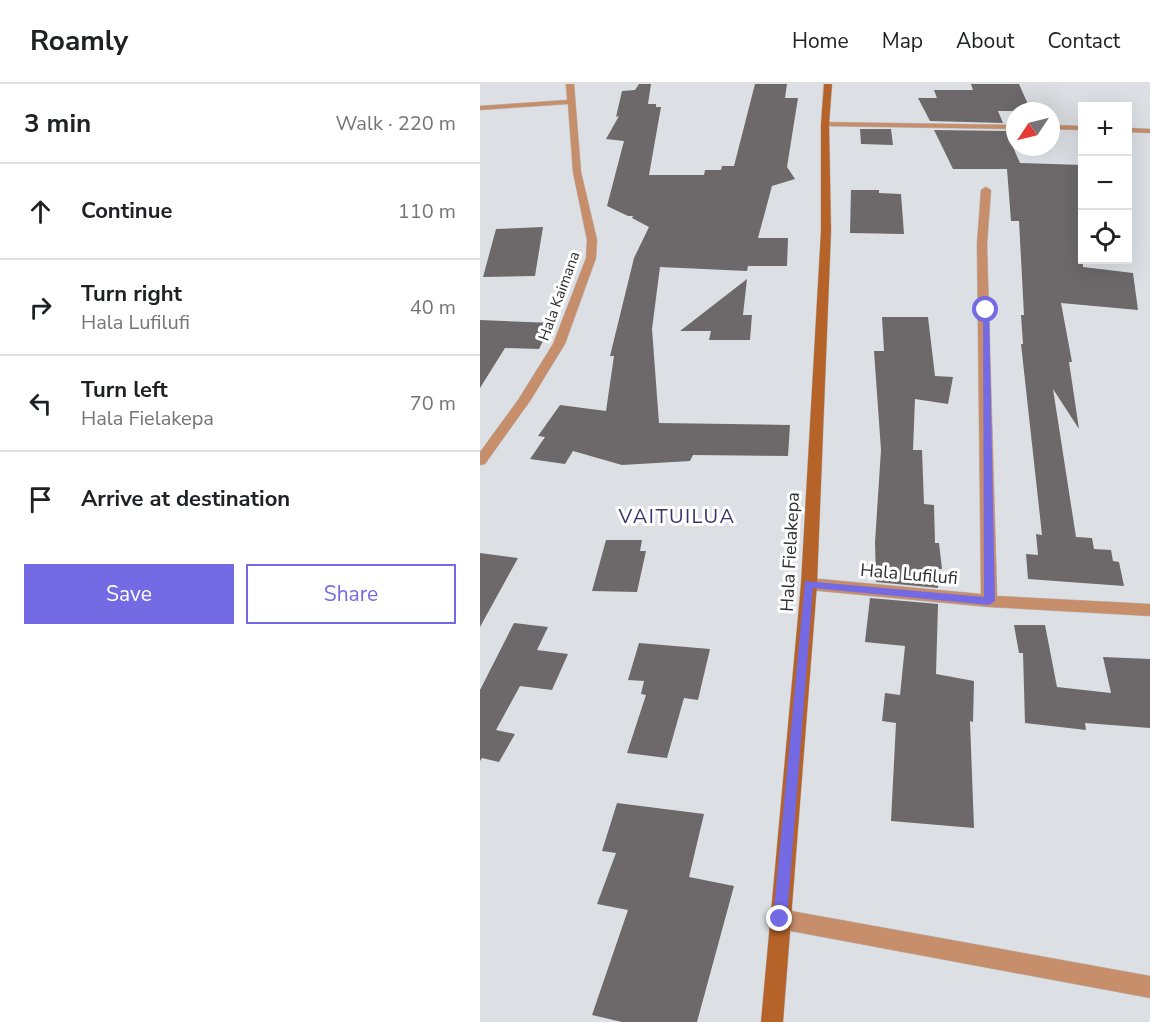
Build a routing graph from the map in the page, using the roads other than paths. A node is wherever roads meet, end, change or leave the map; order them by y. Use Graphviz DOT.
graph roads {
  1 [pos="570,84"];
  2 [pos="828,84"];
  3 [pos="570,102"];
  4 [pos="480,108"];
  5 [pos="825,124"];
  6 [pos="1006,127"];
  7 [pos="1060,127"];
  8 [pos="1078,128"];
  9 [pos="1132,130"];
  10 [pos="1150,131"];
  11 [pos="986,190"];
  12 [pos="480,461"];
  13 [pos="809,584"];
  14 [pos="989,601"];
  15 [pos="1150,610"];
  16 [pos="780,919"];
  17 [pos="1150,987"];
  18 [pos="772,1022"];
  1 -- 3 [label="street, Hala Kaimana"];
  2 -- 5 [label="street, Hala Fielakepa"];
  3 -- 4 [label="street"];
  3 -- 12 [label="street, Hala Kaimana"];
  5 -- 6 [label="street"];
  5 -- 13 [label="street, Hala Fielakepa"];
  7 -- 8 [label="street"];
  9 -- 10 [label="street"];
  11 -- 14 [label="street"];
  13 -- 14 [label="street, Hala Lufilufi"];
  13 -- 16 [label="street, Hala Fielakepa"];
  14 -- 15 [label="street, Hala Lufilufi"];
  16 -- 17 [label="street"];
  16 -- 18 [label="street, Hala Fielakepa"];
}
